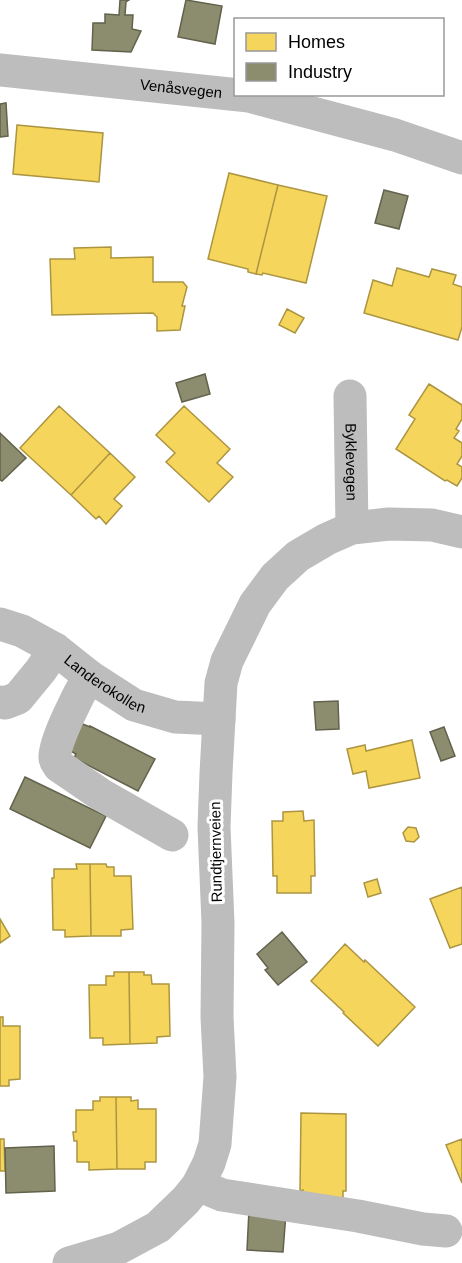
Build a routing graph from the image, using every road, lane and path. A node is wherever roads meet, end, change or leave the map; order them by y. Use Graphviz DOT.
graph roads {
  1 [pos="0,70"];
  2 [pos="234,94"];
  3 [pos="249,96"];
  4 [pos="462,158"];
  5 [pos="350,396"];
  6 [pos="352,528"];
  7 [pos="462,532"];
  8 [pos="0,624"];
  9 [pos="55,649"];
  10 [pos="89,676"];
  11 [pos="0,702"];
  12 [pos="219,719"];
  13 [pos="172,835"];
  14 [pos="198,1185"];
  15 [pos="446,1231"];
  16 [pos="69,1263"];
  1 -- 2 [label="street, Venåsvegen"];
  3 -- 4 [label="street, Venåsvegen"];
  5 -- 6 [label="street, Byklevegen"];
  6 -- 7 [label="street, Rundtjernveien"];
  6 -- 12 [label="street, Rundtjernveien"];
  8 -- 9 [label="street, Landerokollen"];
  9 -- 10 [label="street, Landerokollen"];
  9 -- 11 [label="street"];
  10 -- 12 [label="street, Landerokollen"];
  10 -- 13 [label="street"];
  12 -- 14 [label="street, Rundtjernveien"];
  14 -- 15 [label="street"];
  14 -- 16 [label="street, Rundtjernveien"];
}
